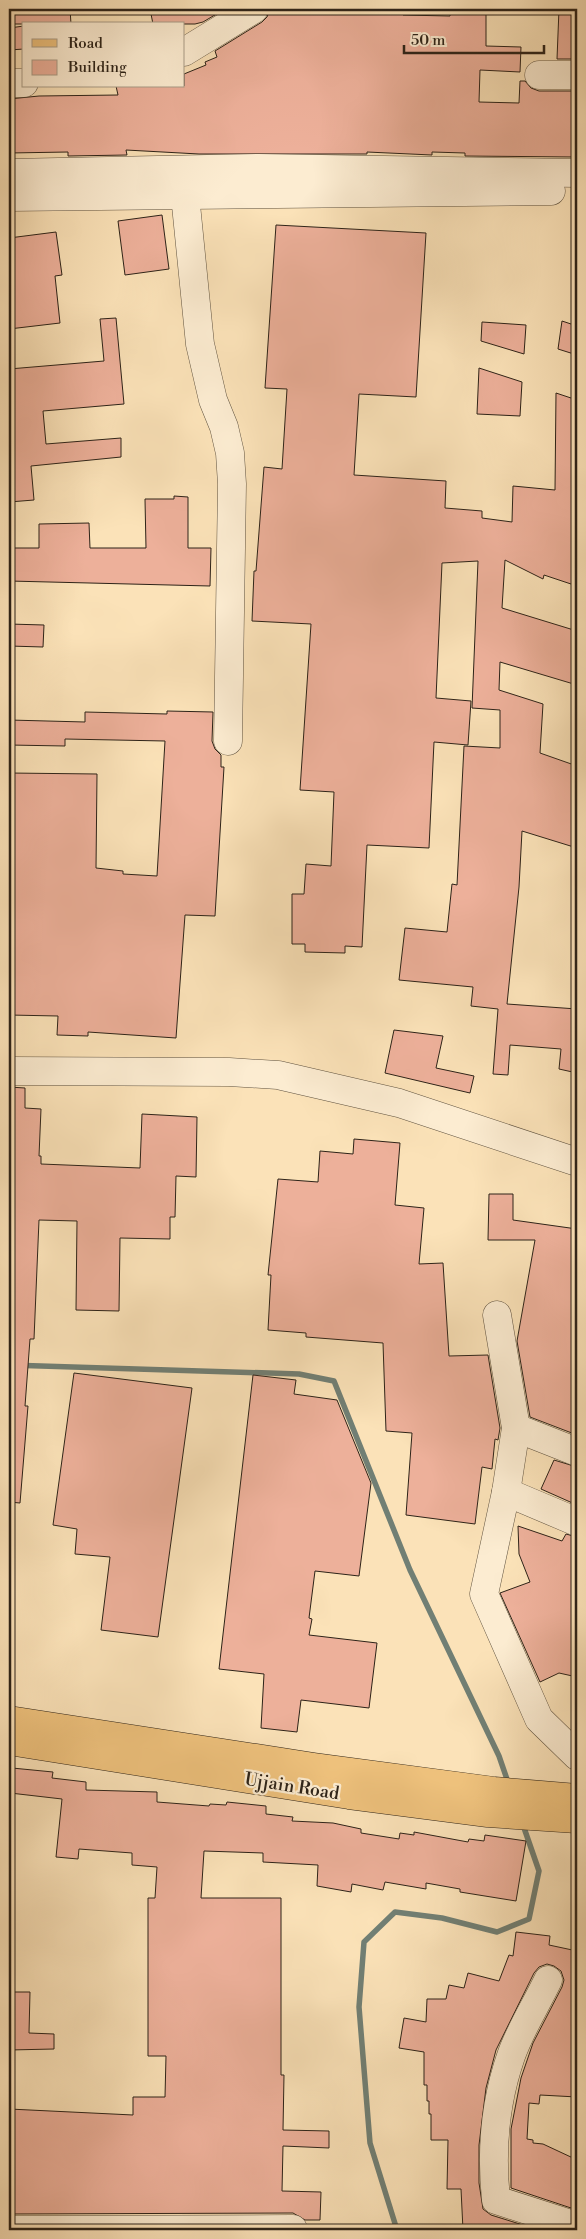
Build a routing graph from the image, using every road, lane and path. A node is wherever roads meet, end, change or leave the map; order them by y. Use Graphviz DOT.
graph roads {
  1 [pos="254,9"];
  2 [pos="185,51"];
  3 [pos="539,75"];
  4 [pos="577,75"];
  5 [pos="9,83"];
  6 [pos="22,83"];
  7 [pos="9,173"];
  8 [pos="577,173"];
  9 [pos="577,191"];
  10 [pos="185,195"];
  11 [pos="9,197"];
  12 [pos="228,741"];
  13 [pos="9,1071"];
  14 [pos="577,1162"];
  15 [pos="497,1315"];
  16 [pos="516,1428"];
  17 [pos="577,1452"];
  18 [pos="506,1492"];
  19 [pos="577,1522"];
  20 [pos="9,1720"];
  21 [pos="9,1742"];
  22 [pos="577,1756"];
  23 [pos="491,1802"];
  24 [pos="566,1808"];
  25 [pos="548,1980"];
  26 [pos="577,2226"];
  27 [pos="293,2229"];
  28 [pos="9,2230"];
  1 -- 2 [label="street"];
  3 -- 4 [label="street"];
  5 -- 6 [label="street"];
  7 -- 8 [label="street"];
  9 -- 10 [label="street"];
  10 -- 11 [label="street"];
  10 -- 12 [label="street"];
  13 -- 14 [label="street"];
  15 -- 16 [label="street"];
  16 -- 17 [label="street"];
  16 -- 18 [label="street"];
  18 -- 19 [label="street"];
  18 -- 22 [label="street"];
  20 -- 23 [label="main road, Ujjain Road"];
  21 -- 23 [label="main road, Ujjain Road"];
  23 -- 24 [label="main road, Ujjain Road"];
  25 -- 26 [label="street"];
  27 -- 28 [label="street"];
}
